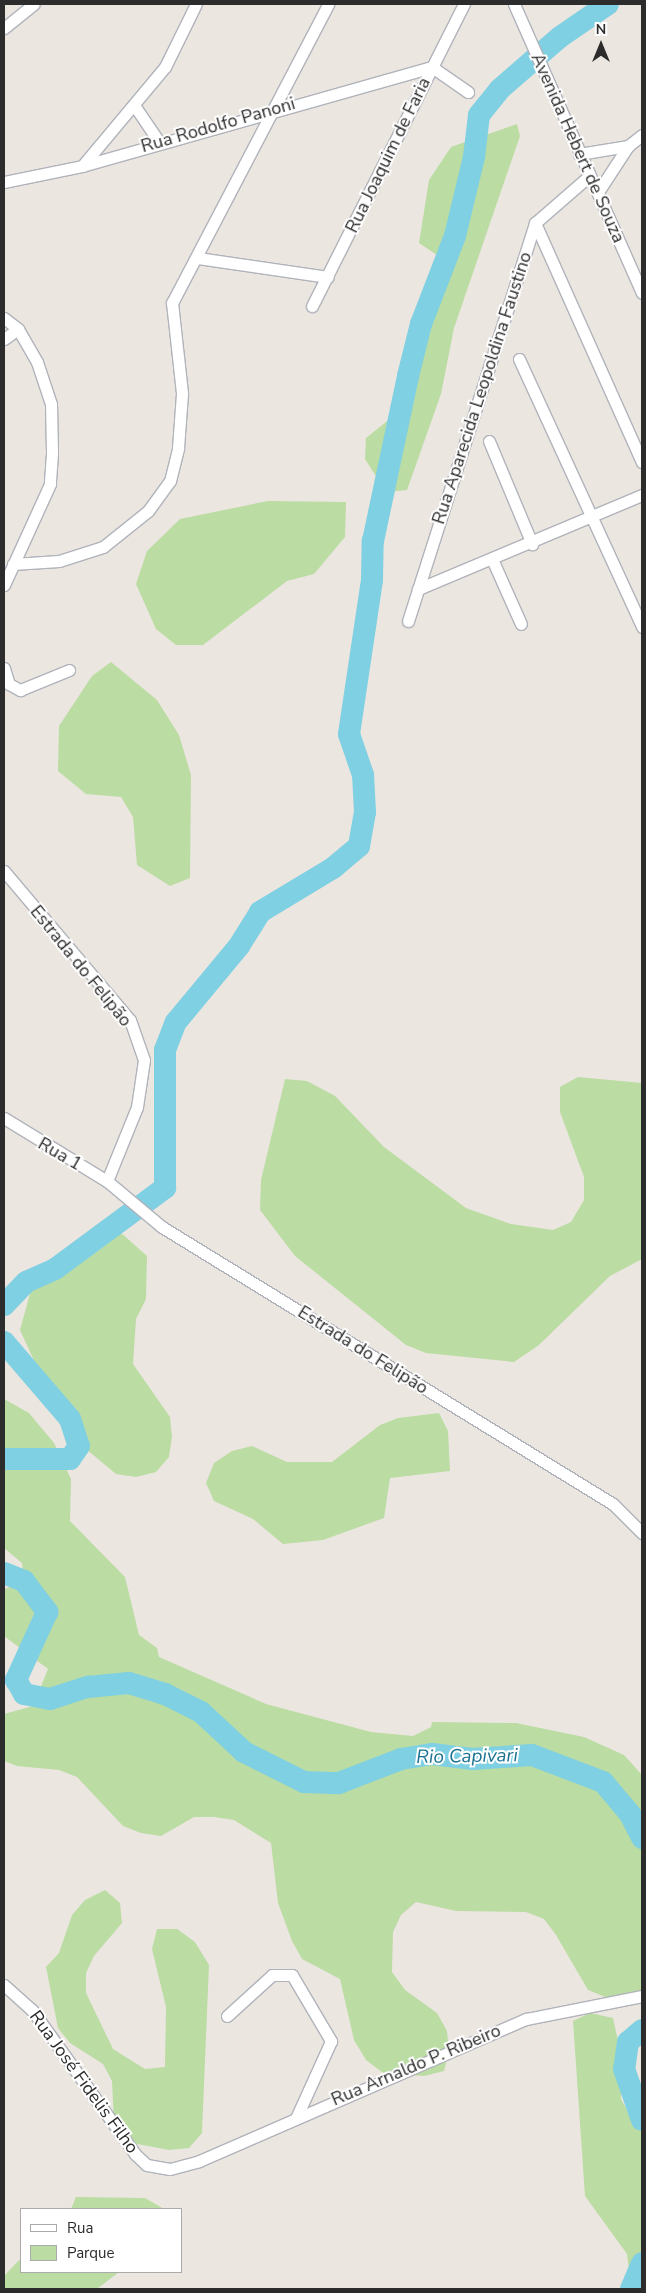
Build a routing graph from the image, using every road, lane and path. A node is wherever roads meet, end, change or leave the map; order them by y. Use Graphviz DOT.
graph roads {
  1 [pos="34,4"];
  2 [pos="196,4"];
  3 [pos="328,4"];
  4 [pos="464,4"];
  5 [pos="514,4"];
  6 [pos="4,28"];
  7 [pos="432,67"];
  8 [pos="468,92"];
  9 [pos="136,108"];
  10 [pos="276,108"];
  11 [pos="642,135"];
  12 [pos="159,142"];
  13 [pos="628,146"];
  14 [pos="579,154"];
  15 [pos="82,166"];
  16 [pos="589,176"];
  17 [pos="4,182"];
  18 [pos="598,192"];
  19 [pos="535,223"];
  20 [pos="198,258"];
  21 [pos="328,277"];
  22 [pos="642,293"];
  23 [pos="312,306"];
  24 [pos="4,318"];
  25 [pos="18,328"];
  26 [pos="4,339"];
  27 [pos="520,359"];
  28 [pos="488,441"];
  29 [pos="642,462"];
  30 [pos="642,495"];
  31 [pos="596,518"];
  32 [pos="532,544"];
  33 [pos="492,558"];
  34 [pos="13,564"];
  35 [pos="4,585"];
  36 [pos="418,589"];
  37 [pos="408,621"];
  38 [pos="521,624"];
  39 [pos="642,627"];
  40 [pos="4,668"];
  41 [pos="69,670"];
  42 [pos="4,872"];
  43 [pos="4,1118"];
  44 [pos="107,1181"];
  45 [pos="118,1189"];
  46 [pos="642,1533"];
  47 [pos="4,1985"];
  48 [pos="642,1996"];
  49 [pos="227,2016"];
  50 [pos="296,2118"];
  51 [pos="199,2161"];
  1 -- 6 [label="street"];
  2 -- 9 [label="street"];
  3 -- 10 [label="street"];
  4 -- 7 [label="street, Rua Joaquim de Faria"];
  5 -- 14 [label="street, Avenida Hebert de Souza"];
  7 -- 8 [label="street"];
  7 -- 10 [label="street, Rua Rodolfo Panoni"];
  7 -- 21 [label="street, Rua Joaquim de Faria"];
  9 -- 12 [label="street"];
  9 -- 15 [label="street"];
  10 -- 12 [label="street, Rua Rodolfo Panoni"];
  10 -- 20 [label="street"];
  11 -- 13 [label="street"];
  12 -- 15 [label="street, Rua Rodolfo Panoni"];
  13 -- 14 [label="street"];
  13 -- 18 [label="street"];
  14 -- 16 [label="street, Avenida Hebert de Souza"];
  15 -- 17 [label="street, Rua Rodolfo Panoni"];
  16 -- 18 [label="street, Avenida Hebert de Souza"];
  16 -- 19 [label="street"];
  18 -- 22 [label="street, Avenida Hebert de Souza"];
  19 -- 29 [label="street"];
  19 -- 36 [label="street, Rua Aparecida Leopoldina Faustino"];
  20 -- 21 [label="street"];
  20 -- 34 [label="street"];
  21 -- 23 [label="street, Rua Joaquim de Faria"];
  24 -- 25 [label="street"];
  25 -- 26 [label="street"];
  25 -- 34 [label="street"];
  27 -- 31 [label="street"];
  28 -- 32 [label="street"];
  30 -- 31 [label="street"];
  31 -- 32 [label="street"];
  31 -- 39 [label="street"];
  32 -- 33 [label="street"];
  33 -- 36 [label="street"];
  33 -- 38 [label="street"];
  34 -- 35 [label="street"];
  36 -- 37 [label="street, Rua Aparecida Leopoldina Faustino"];
  40 -- 41 [label="street"];
  42 -- 44 [label="street, Estrada do Felipão"];
  43 -- 44 [label="street, Rua 1"];
  44 -- 45 [label="street, Rua 1"];
  45 -- 46 [label="street, Estrada do Felipão"];
  47 -- 51 [label="street, Rua José Fidelis Filho"];
  48 -- 50 [label="street, Rua Arnaldo P. Ribeiro"];
  49 -- 50 [label="street"];
  50 -- 51 [label="street, Rua Arnaldo P. Ribeiro"];
}
